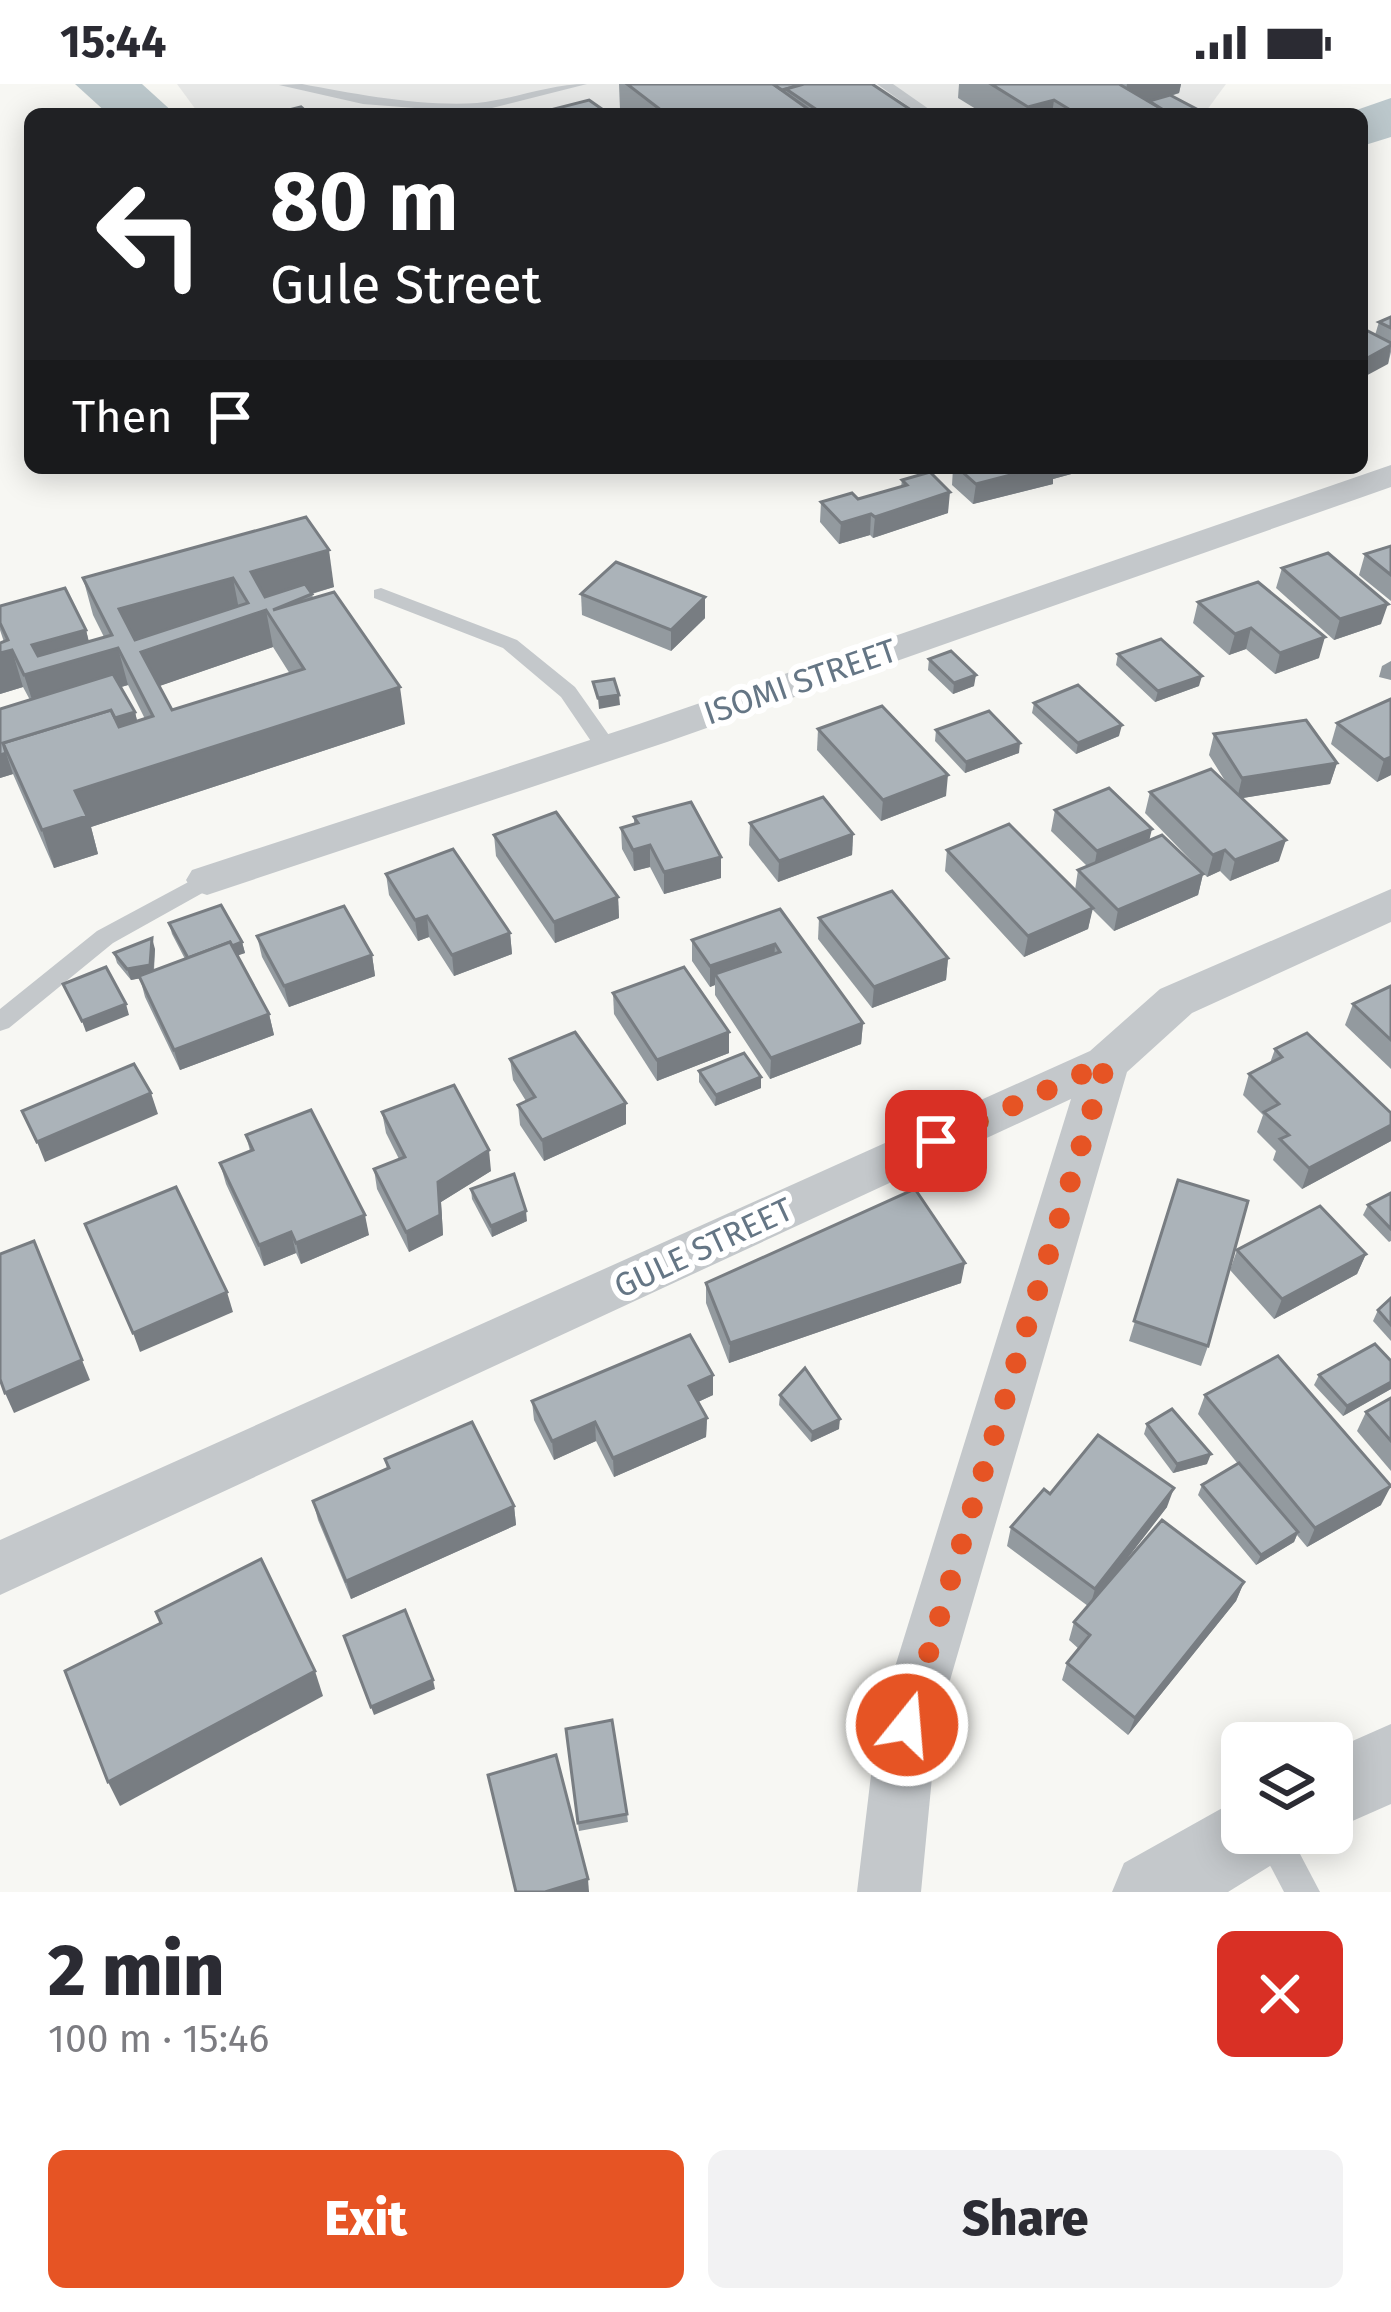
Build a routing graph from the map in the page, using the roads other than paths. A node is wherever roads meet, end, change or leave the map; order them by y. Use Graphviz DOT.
graph roads {
  1 [pos="884,84"];
  2 [pos="575,85"];
  3 [pos="286,86"];
  4 [pos="588,100"];
  5 [pos="449,108"];
  6 [pos="492,108"];
  7 [pos="919,108"];
  8 [pos="1391,475"];
  9 [pos="381,594"];
  10 [pos="607,748"];
  11 [pos="207,880"];
  12 [pos="1391,904"];
  13 [pos="0,1022"];
  14 [pos="1106,1063"];
  15 [pos="0,1568"];
  16 [pos="1391,1763"];
  17 [pos="1353,1781"];
  18 [pos="1221,1851"];
  19 [pos="1282,1854"];
  20 [pos="889,1892"];
  21 [pos="1153,1892"];
  22 [pos="1304,1892"];
  1 -- 7 [label="lane"];
  2 -- 4 [label="lane"];
  2 -- 6 [label="lane"];
  3 -- 5 [label="lane"];
  8 -- 10 [label="street, ISOMI STREET"];
  9 -- 10 [label="lane"];
  10 -- 11 [label="street, ISOMI STREET"];
  11 -- 13 [label="lane"];
  12 -- 14 [label="street, GULE STREET"];
  14 -- 15 [label="street, GULE STREET"];
  14 -- 20 [label="street"];
  16 -- 17 [label="street"];
  18 -- 21 [label="street"];
  19 -- 22 [label="lane"];
}
